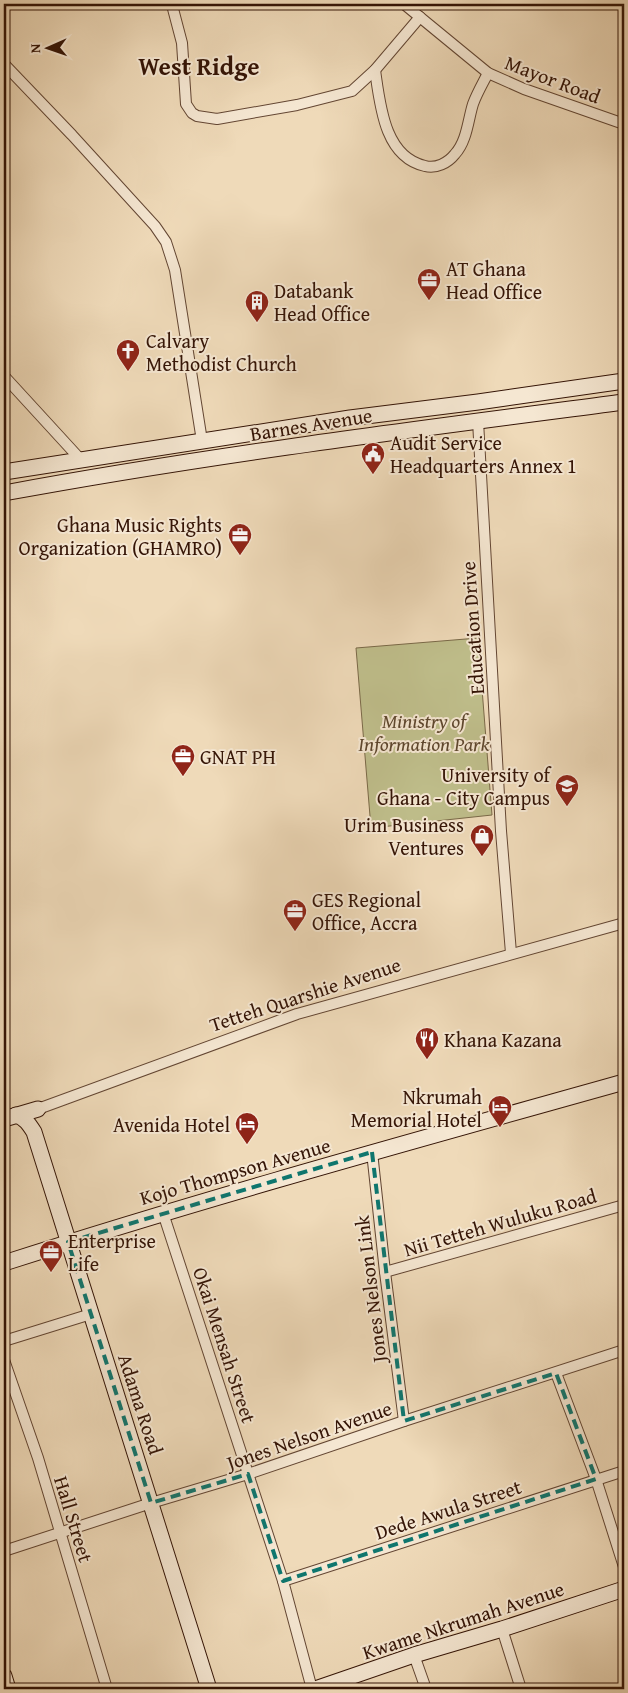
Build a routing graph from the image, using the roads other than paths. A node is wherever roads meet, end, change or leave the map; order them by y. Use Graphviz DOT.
graph roads {
  1 [pos="404,4"];
  2 [pos="172,5"];
  3 [pos="420,17"];
  4 [pos="4,64"];
  5 [pos="375,70"];
  6 [pos="488,72"];
  7 [pos="624,124"];
  8 [pos="4,376"];
  9 [pos="624,381"];
  10 [pos="624,402"];
  11 [pos="478,421"];
  12 [pos="202,441"];
  13 [pos="81,460"];
  14 [pos="4,472"];
  15 [pos="4,493"];
  16 [pos="624,923"];
  17 [pos="511,953"];
  18 [pos="624,1082"];
  19 [pos="38,1109"];
  20 [pos="10,1117"];
  21 [pos="34,1132"];
  22 [pos="372,1152"];
  23 [pos="624,1205"];
  24 [pos="163,1213"];
  25 [pos="68,1242"];
  26 [pos="4,1263"];
  27 [pos="384,1272"];
  28 [pos="91,1314"];
  29 [pos="4,1341"];
  30 [pos="624,1350"];
  31 [pos="4,1360"];
  32 [pos="556,1372"];
  33 [pos="404,1421"];
  34 [pos="624,1471"];
  35 [pos="248,1474"];
  36 [pos="596,1479"];
  37 [pos="151,1503"];
  38 [pos="60,1532"];
  39 [pos="4,1551"];
  40 [pos="624,1567"];
  41 [pos="283,1581"];
  42 [pos="624,1589"];
  43 [pos="502,1629"];
  44 [pos="414,1655"];
  45 [pos="4,1676"];
  46 [pos="8,1689"];
  47 [pos="107,1689"];
  48 [pos="210,1689"];
  49 [pos="313,1689"];
  50 [pos="426,1689"];
  51 [pos="520,1689"];
  1 -- 3 [label="street, Mayor Road"];
  2 -- 5 [label="street"];
  3 -- 5 [label="street"];
  3 -- 6 [label="street, Mayor Road"];
  4 -- 12 [label="street"];
  5 -- 6 [label="street"];
  6 -- 7 [label="street, Mayor Road"];
  8 -- 13 [label="street"];
  9 -- 12 [label="main road, Barnes Avenue"];
  10 -- 11 [label="main road, Barnes Avenue"];
  11 -- 15 [label="main road, Barnes Avenue"];
  11 -- 17 [label="street, Education Drive"];
  12 -- 13 [label="main road, Barnes Avenue"];
  13 -- 14 [label="main road, Barnes Avenue"];
  16 -- 17 [label="street, Tetteh Quarshie Avenue"];
  17 -- 19 [label="street, Tetteh Quarshie Avenue"];
  18 -- 22 [label="main road, Kojo Thompson Avenue"];
  19 -- 20 [label="main road, Tetteh Quarshie Avenue"];
  19 -- 21 [label="main road, Adama Road"];
  20 -- 21 [label="main road, Adama Road"];
  21 -- 25 [label="main road, Adama Road"];
  22 -- 24 [label="main road, Kojo Thompson Avenue"];
  22 -- 27 [label="street, Jones Nelson Link"];
  23 -- 27 [label="street, Nii Tetteh Wuluku Road"];
  24 -- 25 [label="main road, Kojo Thompson Avenue"];
  24 -- 35 [label="street, Okai Mensah Street"];
  25 -- 26 [label="main road, Kojo Thompson Avenue"];
  25 -- 28 [label="main road, Adama Road"];
  27 -- 33 [label="street, Jones Nelson Link"];
  28 -- 29 [label="street"];
  28 -- 37 [label="main road, Adama Road"];
  30 -- 32 [label="street, Jones Nelson Avenue"];
  31 -- 38 [label="street, Hall Street"];
  32 -- 33 [label="street, Jones Nelson Avenue"];
  32 -- 36 [label="street"];
  33 -- 35 [label="street, Jones Nelson Avenue"];
  34 -- 36 [label="street, Dede Awula Street"];
  35 -- 37 [label="street, Jones Nelson Avenue"];
  35 -- 41 [label="street, Okai Mensah Street"];
  36 -- 40 [label="street"];
  36 -- 41 [label="street, Dede Awula Street"];
  37 -- 38 [label="street, Jones Nelson Avenue"];
  37 -- 48 [label="main road, Adama Road"];
  38 -- 39 [label="street, Jones Nelson Avenue"];
  38 -- 47 [label="street, Hall Street"];
  41 -- 49 [label="street, Okai Mensah Street"];
  42 -- 43 [label="main road, Kwame Nkrumah Avenue"];
  43 -- 44 [label="main road, Kwame Nkrumah Avenue"];
  43 -- 51 [label="street"];
  44 -- 49 [label="main road, Kwame Nkrumah Avenue"];
  44 -- 50 [label="street"];
  45 -- 46 [label="main road"];
}
